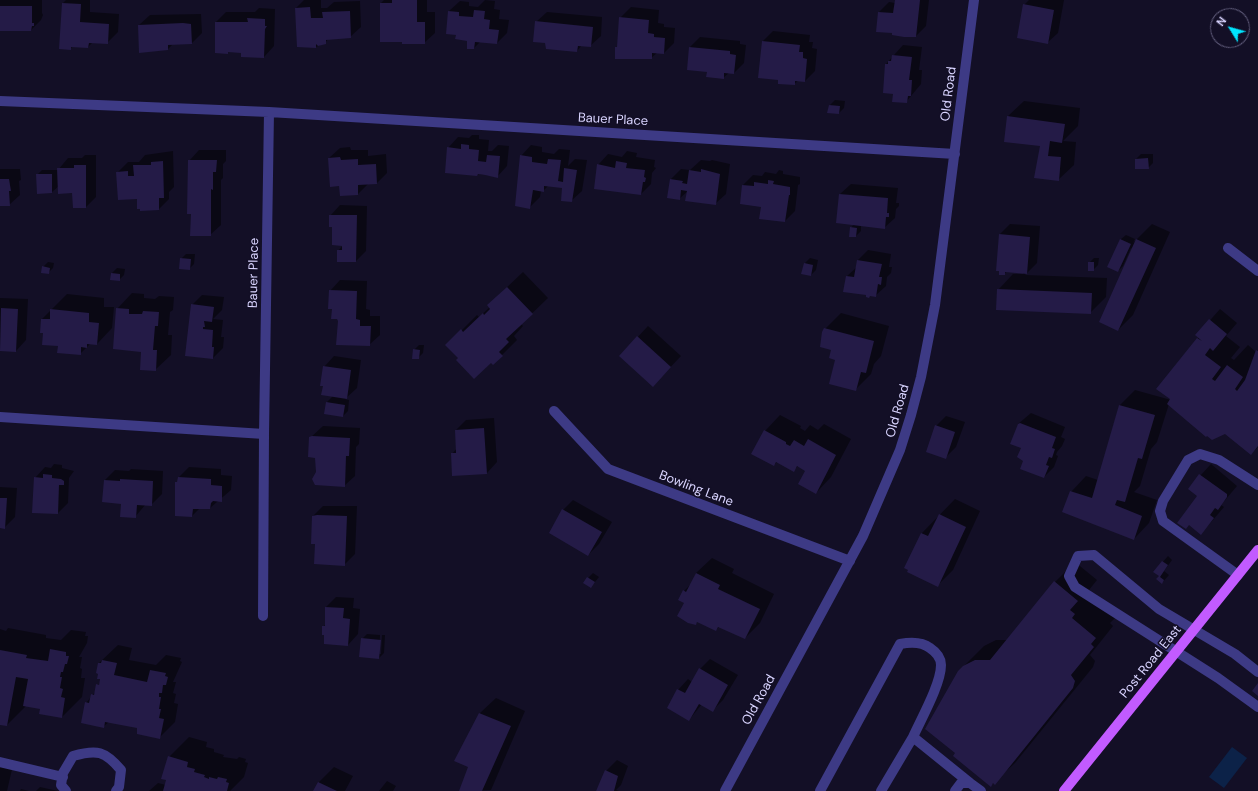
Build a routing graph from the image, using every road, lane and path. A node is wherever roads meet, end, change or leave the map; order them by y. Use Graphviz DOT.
graph roads {
  1 [pos="974,0"];
  2 [pos="0,100"];
  3 [pos="269,112"];
  4 [pos="955,154"];
  5 [pos="1228,248"];
  6 [pos="1258,271"];
  7 [pos="554,411"];
  8 [pos="0,417"];
  9 [pos="264,434"];
  10 [pos="1258,485"];
  11 [pos="1258,550"];
  12 [pos="850,561"];
  13 [pos="1238,575"];
  14 [pos="263,616"];
  15 [pos="1194,630"];
  16 [pos="1176,652"];
  17 [pos="1258,672"];
  18 [pos="1258,707"];
  19 [pos="914,737"];
  20 [pos="0,762"];
  21 [pos="62,777"];
  22 [pos="970,783"];
  23 [pos="66,791"];
  24 [pos="116,791"];
  25 [pos="725,791"];
  26 [pos="820,791"];
  27 [pos="881,791"];
  28 [pos="955,791"];
  29 [pos="981,791"];
  30 [pos="1064,791"];
  1 -- 4 [label="street, Old Road"];
  2 -- 3 [label="street, Bauer Place"];
  3 -- 4 [label="street, Bauer Place"];
  3 -- 9 [label="street, Bauer Place"];
  4 -- 12 [label="street, Old Road"];
  5 -- 6 [label="street"];
  7 -- 12 [label="street, Bowling Lane"];
  8 -- 9 [label="street"];
  9 -- 14 [label="street, Bauer Place"];
  10 -- 13 [label="street"];
  11 -- 13 [label="main road, Post Road East"];
  12 -- 25 [label="street, Old Road"];
  13 -- 15 [label="main road, Post Road East"];
  15 -- 16 [label="main road, Post Road East"];
  15 -- 16 [label="street"];
  15 -- 17 [label="street"];
  16 -- 18 [label="street"];
  16 -- 30 [label="main road, Post Road East"];
  19 -- 22 [label="street"];
  19 -- 26 [label="street"];
  19 -- 27 [label="street"];
  20 -- 21 [label="street"];
  21 -- 23 [label="street"];
  21 -- 24 [label="street"];
  22 -- 28 [label="street"];
  22 -- 29 [label="street"];
}
